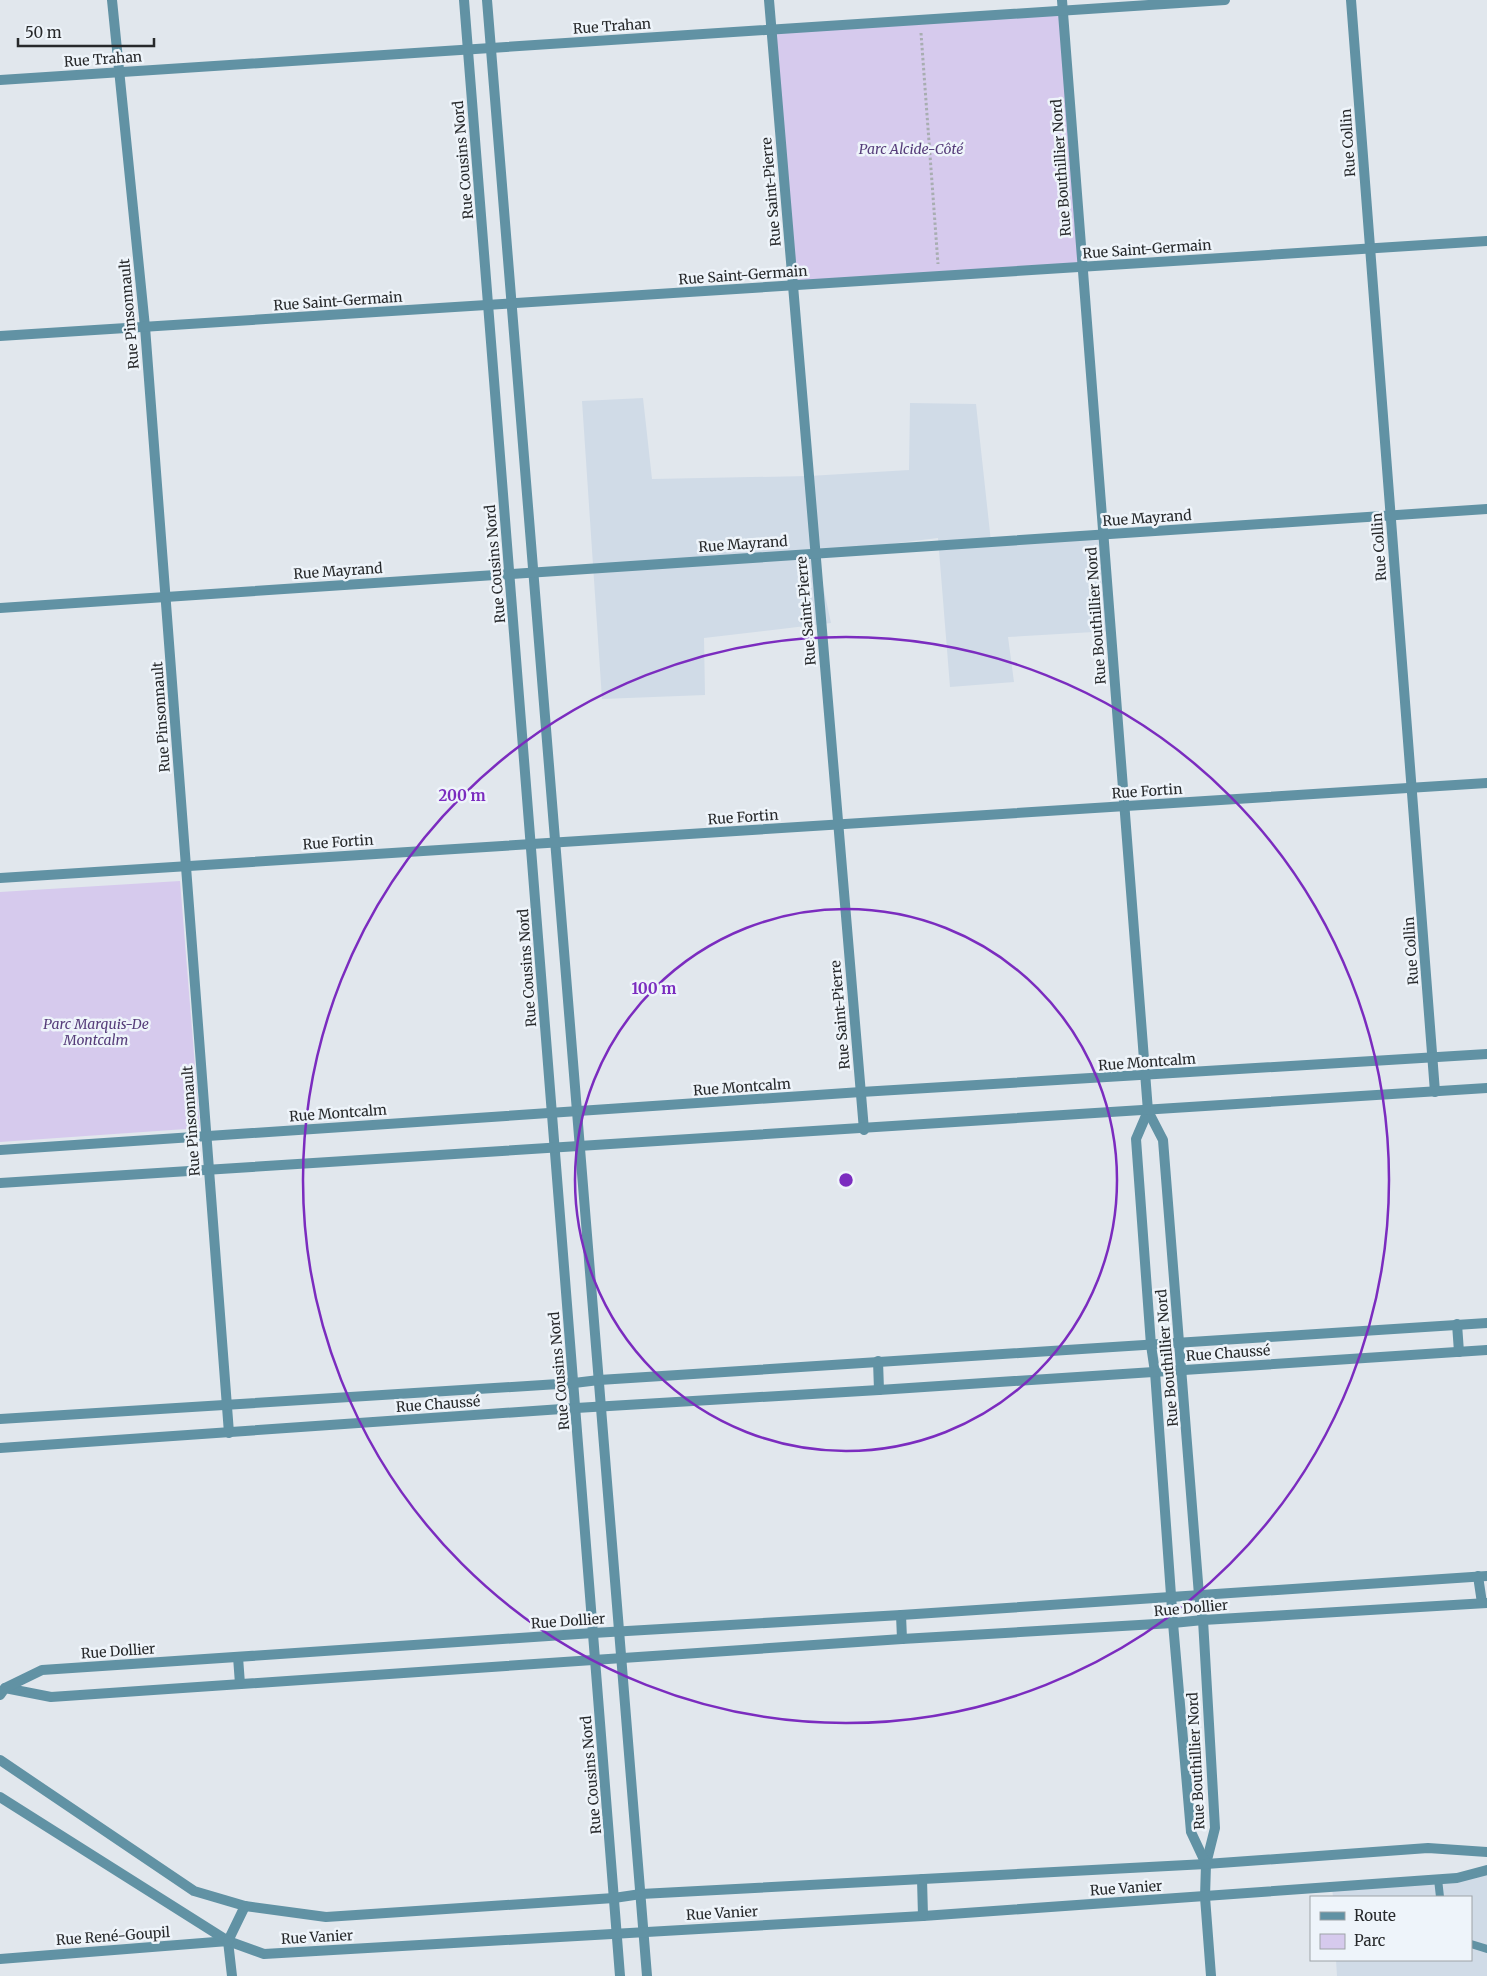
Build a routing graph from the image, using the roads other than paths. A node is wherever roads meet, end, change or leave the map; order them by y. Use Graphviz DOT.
graph roads {
  1 [pos="112,0"];
  2 [pos="464,0"];
  3 [pos="487,0"];
  4 [pos="769,0"];
  5 [pos="1225,0"];
  6 [pos="1351,0"];
  7 [pos="1062,5"];
  8 [pos="772,30"];
  9 [pos="491,48"];
  10 [pos="468,49"];
  11 [pos="119,72"];
  12 [pos="0,80"];
  13 [pos="1487,241"];
  14 [pos="1370,249"];
  15 [pos="1083,267"];
  16 [pos="793,286"];
  17 [pos="511,304"];
  18 [pos="489,305"];
  19 [pos="145,327"];
  20 [pos="0,336"];
  21 [pos="1487,508"];
  22 [pos="1391,515"];
  23 [pos="1104,534"];
  24 [pos="816,553"];
  25 [pos="533,572"];
  26 [pos="510,574"];
  27 [pos="165,596"];
  28 [pos="0,608"];
  29 [pos="1487,783"];
  30 [pos="1412,788"];
  31 [pos="1124,806"];
  32 [pos="838,824"];
  33 [pos="555,843"];
  34 [pos="531,844"];
  35 [pos="186,866"];
  36 [pos="0,878"];
  37 [pos="1487,1054"];
  38 [pos="1433,1057"];
  39 [pos="1146,1076"];
  40 [pos="1487,1088"];
  41 [pos="861,1092"];
  42 [pos="1435,1092"];
  43 [pos="1148,1111"];
  44 [pos="552,1112"];
  45 [pos="578,1112"];
  46 [pos="864,1130"];
  47 [pos="206,1135"];
  48 [pos="580,1147"];
  49 [pos="555,1148"];
  50 [pos="0,1150"];
  51 [pos="209,1170"];
  52 [pos="0,1184"];
  53 [pos="1487,1323"];
  54 [pos="1457,1324"];
  55 [pos="1178,1343"];
  56 [pos="1152,1345"];
  57 [pos="1487,1350"];
  58 [pos="1459,1352"];
  59 [pos="878,1361"];
  60 [pos="1182,1370"];
  61 [pos="1156,1372"];
  62 [pos="599,1380"];
  63 [pos="574,1383"];
  64 [pos="879,1390"];
  65 [pos="227,1406"];
  66 [pos="602,1407"];
  67 [pos="576,1408"];
  68 [pos="0,1419"];
  69 [pos="229,1433"];
  70 [pos="0,1448"];
  71 [pos="1482,1576"];
  72 [pos="1199,1595"];
  73 [pos="1172,1597"];
  74 [pos="1484,1603"];
  75 [pos="901,1615"];
  76 [pos="1203,1620"];
  77 [pos="1173,1624"];
  78 [pos="620,1631"];
  79 [pos="593,1633"];
  80 [pos="902,1639"];
  81 [pos="238,1657"];
  82 [pos="622,1658"];
  83 [pos="596,1660"];
  84 [pos="240,1684"];
  85 [pos="2,1691"];
  86 [pos="0,1760"];
  87 [pos="0,1797"];
  88 [pos="1487,1852"];
  89 [pos="1206,1864"];
  90 [pos="1487,1870"];
  91 [pos="922,1879"];
  92 [pos="1438,1879"];
  93 [pos="641,1894"];
  94 [pos="1440,1896"];
  95 [pos="1205,1897"];
  96 [pos="614,1898"];
  97 [pos="245,1906"];
  98 [pos="923,1916"];
  99 [pos="644,1932"];
  100 [pos="617,1933"];
  101 [pos="228,1941"];
  102 [pos="1472,1944"];
  103 [pos="1487,1949"];
  104 [pos="0,1959"];
  105 [pos="232,1976"];
  106 [pos="620,1976"];
  107 [pos="647,1976"];
  108 [pos="1211,1976"];
  1 -- 11 [label="street, Rue Pinsonnault"];
  2 -- 10 [label="street, Rue Cousins Nord"];
  3 -- 9 [label="street"];
  4 -- 8 [label="street, Rue Saint-Pierre"];
  5 -- 7 [label="street, Rue Trahan"];
  6 -- 14 [label="street, Rue Collin"];
  7 -- 8 [label="street, Rue Trahan"];
  7 -- 15 [label="street, Rue Bouthillier Nord"];
  8 -- 9 [label="street, Rue Trahan"];
  8 -- 16 [label="street, Rue Saint-Pierre"];
  9 -- 10 [label="street, Rue Trahan"];
  9 -- 17 [label="street"];
  10 -- 11 [label="street, Rue Trahan"];
  10 -- 18 [label="street, Rue Cousins Nord"];
  11 -- 12 [label="street, Rue Trahan"];
  11 -- 19 [label="street, Rue Pinsonnault"];
  13 -- 14 [label="street, Rue Saint-Germain"];
  14 -- 15 [label="street, Rue Saint-Germain"];
  14 -- 22 [label="street, Rue Collin"];
  15 -- 16 [label="street, Rue Saint-Germain"];
  15 -- 23 [label="street, Rue Bouthillier Nord"];
  16 -- 17 [label="street, Rue Saint-Germain"];
  16 -- 24 [label="street, Rue Saint-Pierre"];
  17 -- 18 [label="street, Rue Saint-Germain"];
  17 -- 25 [label="street"];
  18 -- 19 [label="street, Rue Saint-Germain"];
  18 -- 26 [label="street, Rue Cousins Nord"];
  19 -- 20 [label="street, Rue Saint-Germain"];
  19 -- 27 [label="street, Rue Pinsonnault"];
  21 -- 22 [label="street, Rue Mayrand"];
  22 -- 23 [label="street, Rue Mayrand"];
  22 -- 30 [label="street, Rue Collin"];
  23 -- 24 [label="street, Rue Mayrand"];
  23 -- 31 [label="street, Rue Bouthillier Nord"];
  24 -- 25 [label="street, Rue Mayrand"];
  24 -- 32 [label="street, Rue Saint-Pierre"];
  25 -- 26 [label="street, Rue Mayrand"];
  25 -- 33 [label="street"];
  26 -- 27 [label="street, Rue Mayrand"];
  26 -- 34 [label="street, Rue Cousins Nord"];
  27 -- 28 [label="street, Rue Mayrand"];
  27 -- 35 [label="street, Rue Pinsonnault"];
  29 -- 30 [label="street, Rue Fortin"];
  30 -- 31 [label="street, Rue Fortin"];
  30 -- 38 [label="street, Rue Collin"];
  31 -- 32 [label="street, Rue Fortin"];
  31 -- 39 [label="street, Rue Bouthillier Nord"];
  32 -- 33 [label="street, Rue Fortin"];
  32 -- 41 [label="street, Rue Saint-Pierre"];
  33 -- 34 [label="street, Rue Fortin"];
  33 -- 45 [label="street"];
  34 -- 35 [label="street, Rue Fortin"];
  34 -- 44 [label="street, Rue Cousins Nord"];
  35 -- 36 [label="street, Rue Fortin"];
  35 -- 47 [label="street, Rue Pinsonnault"];
  37 -- 38 [label="street, Rue Montcalm"];
  38 -- 39 [label="street, Rue Montcalm"];
  38 -- 42 [label="street, Rue Collin"];
  39 -- 41 [label="street, Rue Montcalm"];
  39 -- 43 [label="street, Rue Bouthillier Nord"];
  40 -- 42 [label="street"];
  41 -- 45 [label="street, Rue Montcalm"];
  41 -- 46 [label="street, Rue Saint-Pierre"];
  42 -- 43 [label="street"];
  43 -- 46 [label="street"];
  43 -- 55 [label="street, Rue Bouthillier Nord"];
  43 -- 56 [label="street, Rue Bouthillier Nord"];
  44 -- 45 [label="street, Rue Montcalm"];
  44 -- 47 [label="street, Rue Montcalm"];
  44 -- 49 [label="street, Rue Cousins Nord"];
  45 -- 48 [label="street"];
  46 -- 48 [label="street"];
  47 -- 50 [label="street, Rue Montcalm"];
  47 -- 51 [label="street, Rue Pinsonnault"];
  48 -- 49 [label="street"];
  48 -- 62 [label="street"];
  49 -- 51 [label="street"];
  49 -- 63 [label="street, Rue Cousins Nord"];
  51 -- 52 [label="street"];
  51 -- 65 [label="street, Rue Pinsonnault"];
  53 -- 54 [label="street, Rue Chaussé"];
  54 -- 55 [label="street, Rue Chaussé"];
  54 -- 58 [label="street"];
  55 -- 56 [label="street, Rue Chaussé"];
  55 -- 60 [label="street, Rue Bouthillier Nord"];
  56 -- 59 [label="street, Rue Chaussé"];
  56 -- 61 [label="street, Rue Bouthillier Nord"];
  57 -- 58 [label="street, Rue Chaussé"];
  58 -- 60 [label="street, Rue Chaussé"];
  59 -- 62 [label="street, Rue Chaussé"];
  59 -- 64 [label="street"];
  60 -- 61 [label="street, Rue Chaussé"];
  60 -- 72 [label="street, Rue Bouthillier Nord"];
  61 -- 64 [label="street, Rue Chaussé"];
  61 -- 73 [label="street, Rue Bouthillier Nord"];
  62 -- 63 [label="street, Rue Chaussé"];
  62 -- 66 [label="street"];
  63 -- 65 [label="street, Rue Chaussé"];
  63 -- 67 [label="street, Rue Cousins Nord"];
  64 -- 66 [label="street, Rue Chaussé"];
  65 -- 68 [label="street, Rue Chaussé"];
  65 -- 69 [label="street, Rue Pinsonnault"];
  66 -- 67 [label="street, Rue Chaussé"];
  66 -- 78 [label="street"];
  67 -- 69 [label="street, Rue Chaussé"];
  67 -- 79 [label="street, Rue Cousins Nord"];
  69 -- 70 [label="street, Rue Chaussé"];
  71 -- 72 [label="street, Rue Dollier"];
  71 -- 74 [label="street, Rue Dollier"];
  72 -- 73 [label="street, Rue Dollier"];
  72 -- 76 [label="street, Rue Bouthillier Nord"];
  73 -- 75 [label="street, Rue Dollier"];
  73 -- 77 [label="street, Rue Bouthillier Nord"];
  74 -- 76 [label="street, Rue Dollier"];
  75 -- 78 [label="street, Rue Dollier"];
  75 -- 80 [label="street"];
  76 -- 77 [label="street, Rue Dollier"];
  76 -- 89 [label="street, Rue Bouthillier Nord"];
  77 -- 80 [label="street, Rue Dollier"];
  77 -- 89 [label="street, Rue Bouthillier Nord"];
  78 -- 79 [label="street, Rue Dollier"];
  78 -- 82 [label="street"];
  79 -- 81 [label="street, Rue Dollier"];
  79 -- 83 [label="street, Rue Cousins Nord"];
  80 -- 82 [label="street, Rue Dollier"];
  81 -- 84 [label="street"];
  81 -- 85 [label="street, Rue Dollier"];
  82 -- 83 [label="street, Rue Dollier"];
  82 -- 93 [label="street"];
  83 -- 84 [label="street, Rue Dollier"];
  83 -- 96 [label="street, Rue Cousins Nord"];
  84 -- 85 [label="street, Rue Dollier"];
  86 -- 97 [label="street, Rue Vanier"];
  87 -- 101 [label="street, Rue Vanier"];
  88 -- 89 [label="street, Rue Vanier"];
  89 -- 91 [label="street, Rue Vanier"];
  89 -- 95 [label="street"];
  90 -- 92 [label="street, Rue Vanier"];
  91 -- 93 [label="street, Rue Vanier"];
  91 -- 98 [label="street"];
  92 -- 94 [label="lane"];
  92 -- 95 [label="street, Rue Vanier"];
  93 -- 96 [label="street, Rue Vanier"];
  93 -- 99 [label="street"];
  95 -- 98 [label="street, Rue Vanier"];
  95 -- 108 [label="street"];
  96 -- 97 [label="street, Rue Vanier"];
  96 -- 100 [label="street, Rue Cousins Nord"];
  97 -- 101 [label="street"];
  98 -- 99 [label="street, Rue Vanier"];
  99 -- 100 [label="street, Rue Vanier"];
  99 -- 107 [label="street"];
  100 -- 101 [label="street, Rue Vanier"];
  100 -- 106 [label="street, Rue Cousins Nord"];
  101 -- 104 [label="street, Rue René-Goupil"];
  101 -- 105 [label="street"];
  102 -- 103 [label="lane"];
}
